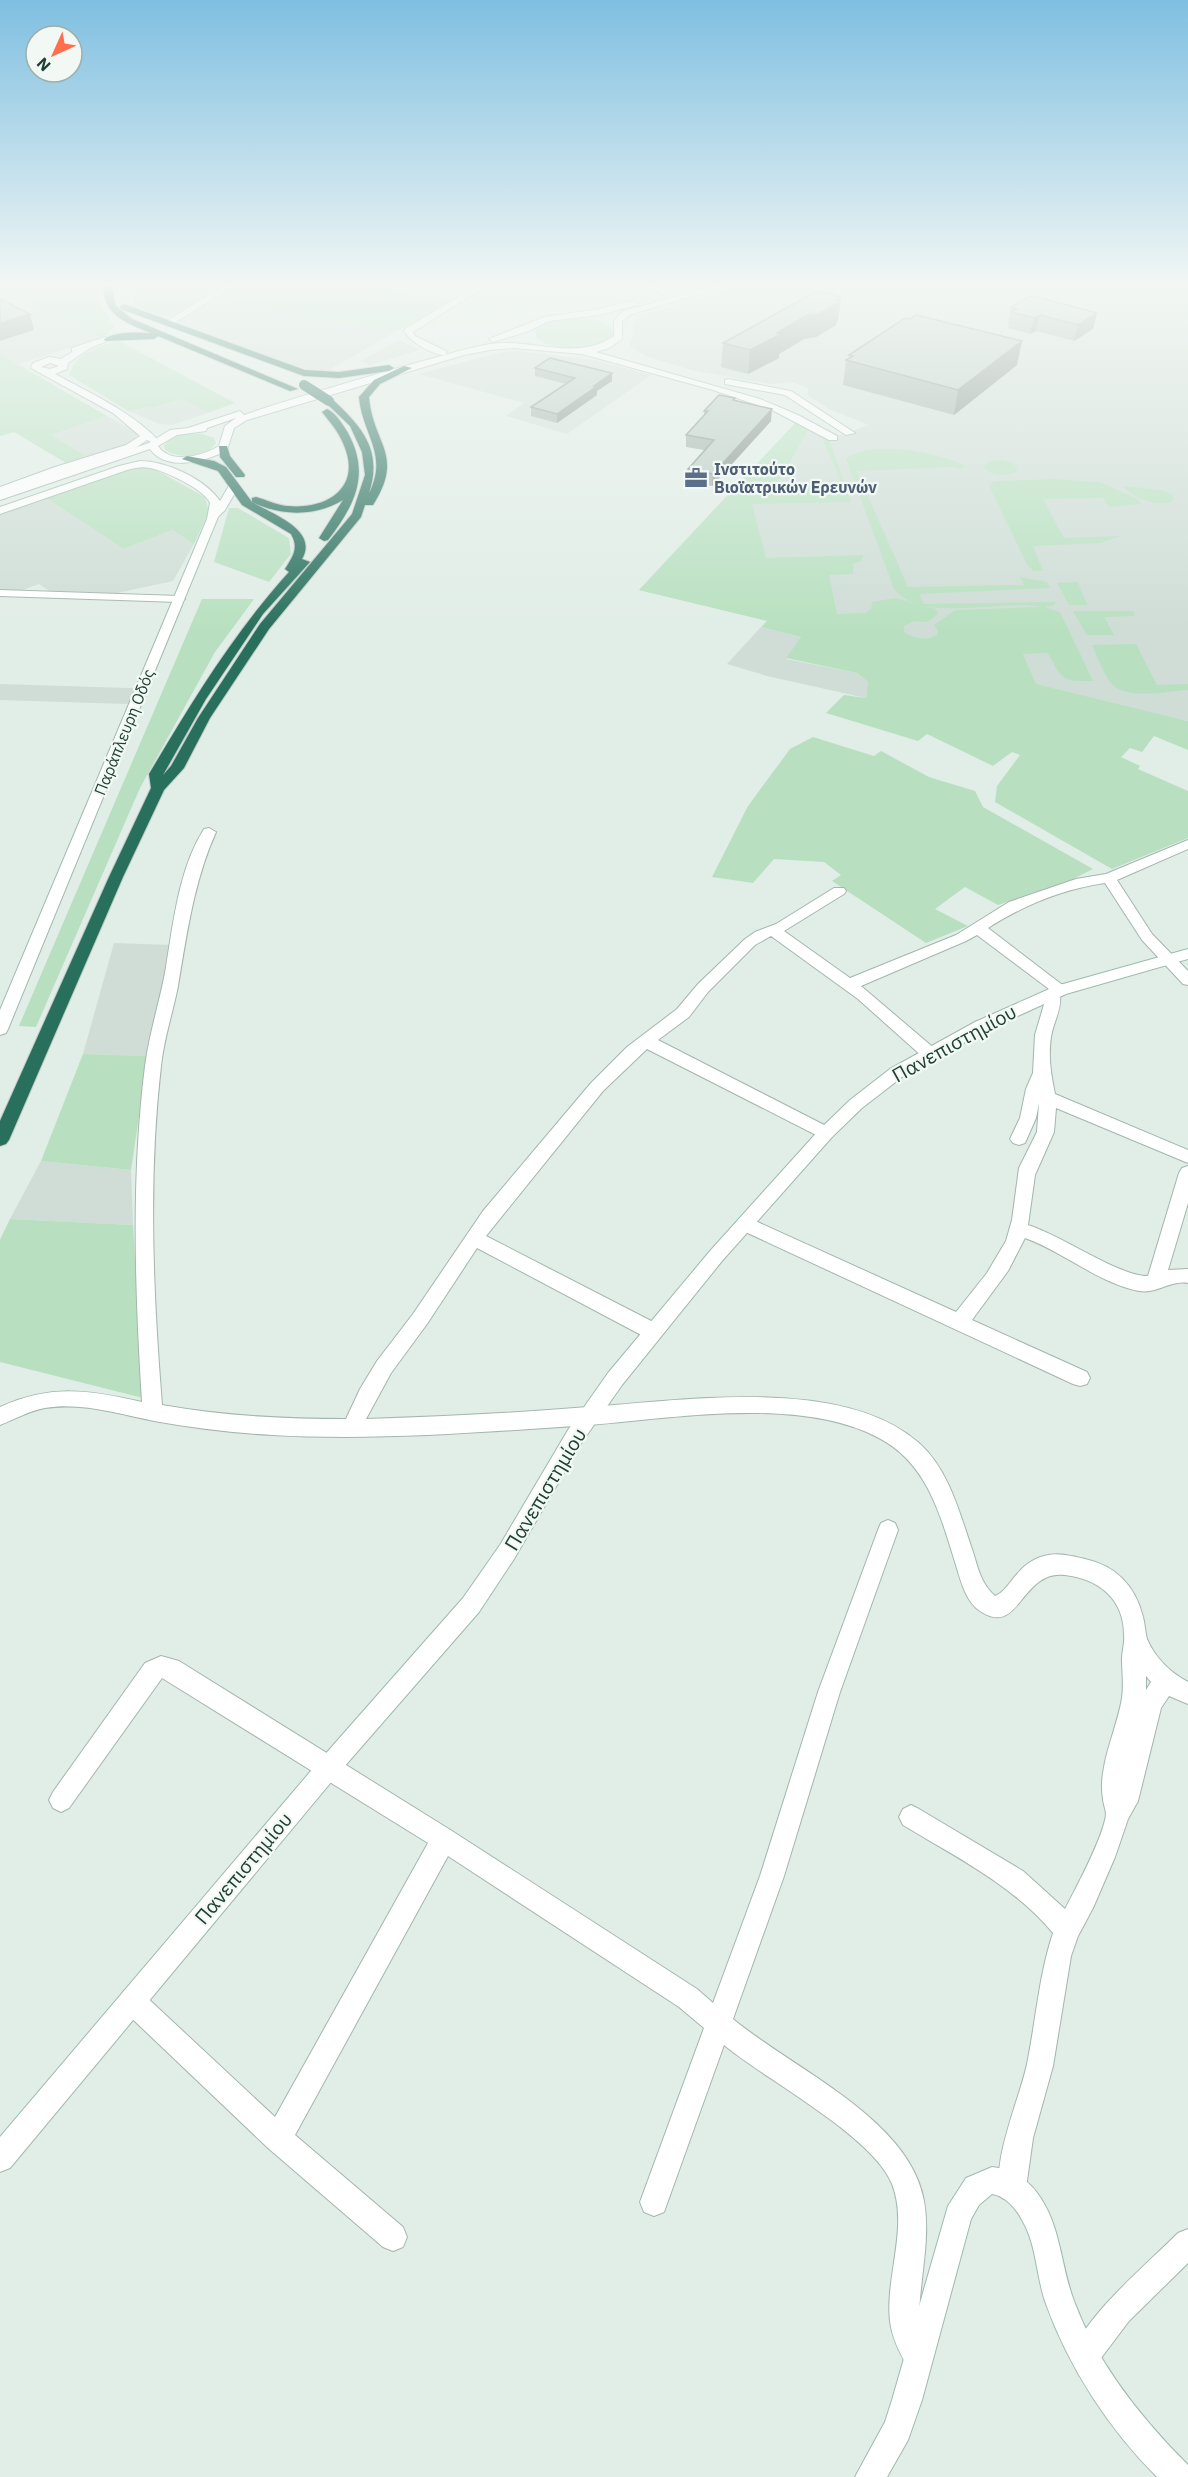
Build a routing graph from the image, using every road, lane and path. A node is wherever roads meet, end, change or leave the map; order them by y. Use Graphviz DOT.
graph roads {
  1 [pos="95,401"];
  2 [pos="284,401"];
  3 [pos="301,401"];
  4 [pos="319,401"];
  5 [pos="364,401"];
  6 [pos="755,401"];
  7 [pos="776,401"];
  8 [pos="800,401"];
  9 [pos="323,403"];
  10 [pos="769,405"];
  11 [pos="135,424"];
  12 [pos="192,429"];
  13 [pos="146,432"];
  14 [pos="174,432"];
  15 [pos="850,433"];
  16 [pos="225,436"];
  17 [pos="833,438"];
  18 [pos="153,445"];
  19 [pos="223,448"];
  20 [pos="165,457"];
  21 [pos="187,459"];
  22 [pos="82,468"];
  23 [pos="44,476"];
  24 [pos="355,478"];
  25 [pos="234,486"];
  26 [pos="0,491"];
  27 [pos="0,497"];
  28 [pos="0,503"];
  29 [pos="0,511"];
  30 [pos="357,515"];
  31 [pos="213,516"];
  32 [pos="288,579"];
  33 [pos="0,593"];
  34 [pos="179,599"];
  35 [pos="158,788"];
  36 [pos="209,832"];
  37 [pos="1188,844"];
  38 [pos="1109,878"];
  39 [pos="839,891"];
  40 [pos="978,928"];
  41 [pos="773,931"];
  42 [pos="1188,954"];
  43 [pos="1168,961"];
  44 [pos="1188,980"];
  45 [pos="849,985"];
  46 [pos="1056,992"];
  47 [pos="0,1029"];
  48 [pos="646,1041"];
  49 [pos="929,1053"];
  50 [pos="1041,1072"];
  51 [pos="1048,1098"];
  52 [pos="826,1133"];
  53 [pos="1019,1139"];
  54 [pos="0,1140"];
  55 [pos="1188,1157"];
  56 [pos="1188,1173"];
  57 [pos="745,1224"];
  58 [pos="1019,1229"];
  59 [pos="474,1238"];
  60 [pos="1188,1276"];
  61 [pos="1155,1284"];
  62 [pos="958,1323"];
  63 [pos="652,1331"];
  64 [pos="1080,1378"];
  65 [pos="153,1412"];
  66 [pos="0,1416"];
  67 [pos="589,1416"];
  68 [pos="352,1428"];
  69 [pos="888,1530"];
  70 [pos="1136,1637"];
  71 [pos="1165,1682"];
  72 [pos="1188,1693"];
  73 [pos="329,1767"];
  74 [pos="61,1800"];
  75 [pos="1118,1813"];
  76 [pos="911,1816"];
  77 [pos="444,1839"];
  78 [pos="1067,1930"];
  79 [pos="132,2001"];
  80 [pos="719,2023"];
  81 [pos="278,2138"];
  82 [pos="0,2158"];
  83 [pos="1012,2188"];
  84 [pos="654,2202"];
  85 [pos="393,2237"];
  86 [pos="1188,2243"];
  87 [pos="1085,2356"];
  88 [pos="918,2357"];
  89 [pos="870,2477"];
  90 [pos="1179,2477"];
  1 -- 11 [label="street"];
  2 -- 12 [label="street"];
  3 -- 16 [label="street"];
  4 -- 9 [label="highway"];
  5 -- 30 [label="highway"];
  6 -- 10 [label="street"];
  7 -- 10 [label="street"];
  8 -- 15 [label="street"];
  9 -- 24 [label="highway"];
  9 -- 30 [label="highway"];
  10 -- 17 [label="street"];
  11 -- 13 [label="street"];
  11 -- 14 [label="street"];
  12 -- 14 [label="street"];
  12 -- 16 [label="street"];
  13 -- 18 [label="street"];
  13 -- 23 [label="street"];
  14 -- 18 [label="street"];
  16 -- 19 [label="street"];
  18 -- 20 [label="street"];
  18 -- 22 [label="street"];
  19 -- 21 [label="street"];
  19 -- 24 [label="highway"];
  20 -- 21 [label="street"];
  20 -- 28 [label="street"];
  21 -- 25 [label="highway"];
  22 -- 23 [label="street"];
  22 -- 27 [label="street"];
  23 -- 26 [label="street"];
  24 -- 32 [label="highway"];
  25 -- 31 [label="street, Παράπλευρη Οδός"];
  25 -- 32 [label="highway"];
  29 -- 31 [label="street"];
  30 -- 35 [label="highway"];
  31 -- 34 [label="street, Παράπλευρη Οδός"];
  32 -- 35 [label="highway"];
  33 -- 34 [label="street"];
  34 -- 47 [label="street, Παράπλευρη Οδός"];
  35 -- 54 [label="highway"];
  36 -- 65 [label="street"];
  37 -- 38 [label="street"];
  38 -- 40 [label="street"];
  38 -- 43 [label="street"];
  39 -- 41 [label="street"];
  40 -- 45 [label="street"];
  40 -- 46 [label="street"];
  41 -- 45 [label="street"];
  41 -- 48 [label="street"];
  42 -- 43 [label="street, Πανεπιστημίου"];
  43 -- 44 [label="street"];
  43 -- 46 [label="street, Πανεπιστημίου"];
  45 -- 49 [label="street"];
  46 -- 49 [label="street, Πανεπιστημίου"];
  46 -- 50 [label="street"];
  48 -- 52 [label="street"];
  48 -- 59 [label="street"];
  49 -- 52 [label="street, Πανεπιστημίου"];
  50 -- 51 [label="street"];
  50 -- 53 [label="street"];
  51 -- 55 [label="street"];
  51 -- 58 [label="street"];
  52 -- 57 [label="street, Πανεπιστημίου"];
  56 -- 61 [label="street"];
  57 -- 62 [label="street"];
  57 -- 63 [label="street, Πανεπιστημίου"];
  58 -- 61 [label="street"];
  58 -- 62 [label="street"];
  59 -- 63 [label="street"];
  59 -- 68 [label="street"];
  60 -- 61 [label="street"];
  62 -- 64 [label="street"];
  63 -- 67 [label="street, Πανεπιστημίου"];
  65 -- 66 [label="street"];
  65 -- 68 [label="street"];
  67 -- 68 [label="street"];
  67 -- 70 [label="street"];
  67 -- 73 [label="street, Πανεπιστημίου"];
  69 -- 80 [label="street"];
  70 -- 71 [label="street"];
  70 -- 75 [label="street"];
  71 -- 72 [label="street"];
  71 -- 75 [label="street"];
  73 -- 74 [label="street"];
  73 -- 77 [label="street"];
  73 -- 79 [label="street, Πανεπιστημίου"];
  75 -- 78 [label="street"];
  76 -- 78 [label="street"];
  77 -- 80 [label="street"];
  77 -- 81 [label="street"];
  78 -- 83 [label="street"];
  79 -- 81 [label="street"];
  79 -- 82 [label="street, Πανεπιστημίου"];
  80 -- 84 [label="street"];
  80 -- 88 [label="street"];
  81 -- 85 [label="street"];
  83 -- 87 [label="street"];
  83 -- 88 [label="street"];
  86 -- 87 [label="street"];
  87 -- 90 [label="street"];
  88 -- 89 [label="street"];
}
